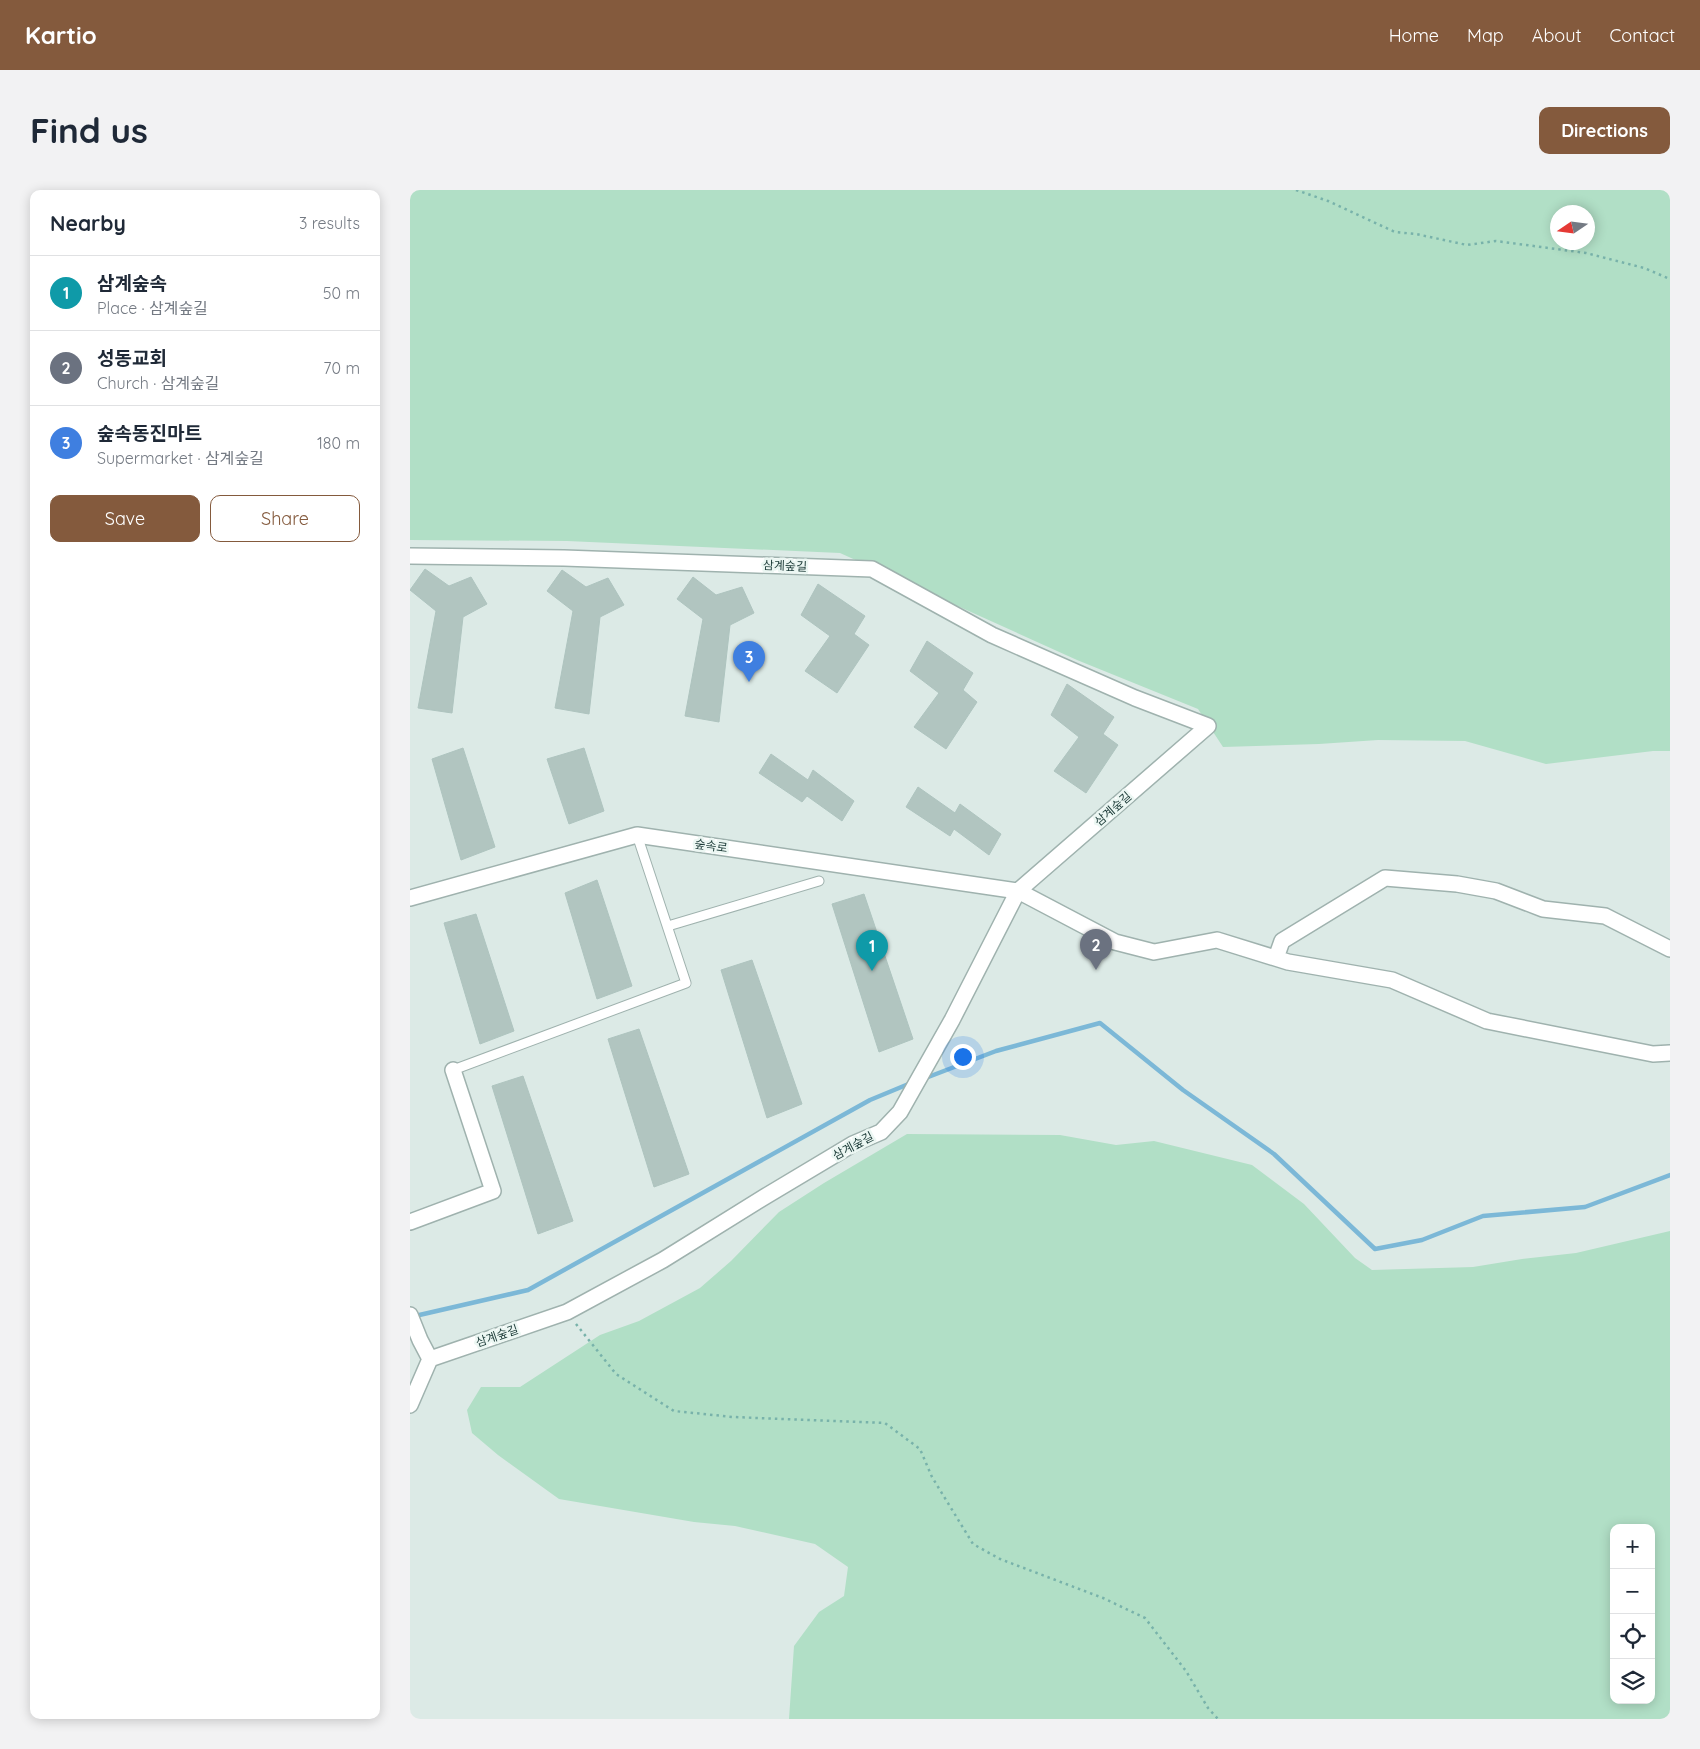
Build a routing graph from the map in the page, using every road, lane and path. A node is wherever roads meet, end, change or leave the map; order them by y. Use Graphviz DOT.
graph roads {
  1 [pos="1296,190"];
  2 [pos="1670,280"];
  3 [pos="410,556"];
  4 [pos="637,835"];
  5 [pos="819,881"];
  6 [pos="1018,892"];
  7 [pos="410,898"];
  8 [pos="668,926"];
  9 [pos="1670,949"];
  10 [pos="1276,958"];
  11 [pos="1670,1053"];
  12 [pos="453,1070"];
  13 [pos="410,1222"];
  14 [pos="567,1312"];
  15 [pos="410,1315"];
  16 [pos="430,1359"];
  17 [pos="410,1405"];
  18 [pos="1218,1719"];
  1 -- 2 [label="path"];
  3 -- 6 [label="street, 삼계숲길"];
  4 -- 6 [label="street, 숲속로"];
  4 -- 7 [label="street, 숲속로"];
  4 -- 8 [label="lane"];
  5 -- 8 [label="lane"];
  6 -- 10 [label="street, 숲속로"];
  6 -- 14 [label="street, 삼계숲길"];
  8 -- 12 [label="lane"];
  9 -- 10 [label="street"];
  10 -- 11 [label="street, 숲속로"];
  12 -- 13 [label="street"];
  14 -- 16 [label="street, 삼계숲길"];
  14 -- 18 [label="path"];
  15 -- 16 [label="street"];
  16 -- 17 [label="street"];
}
